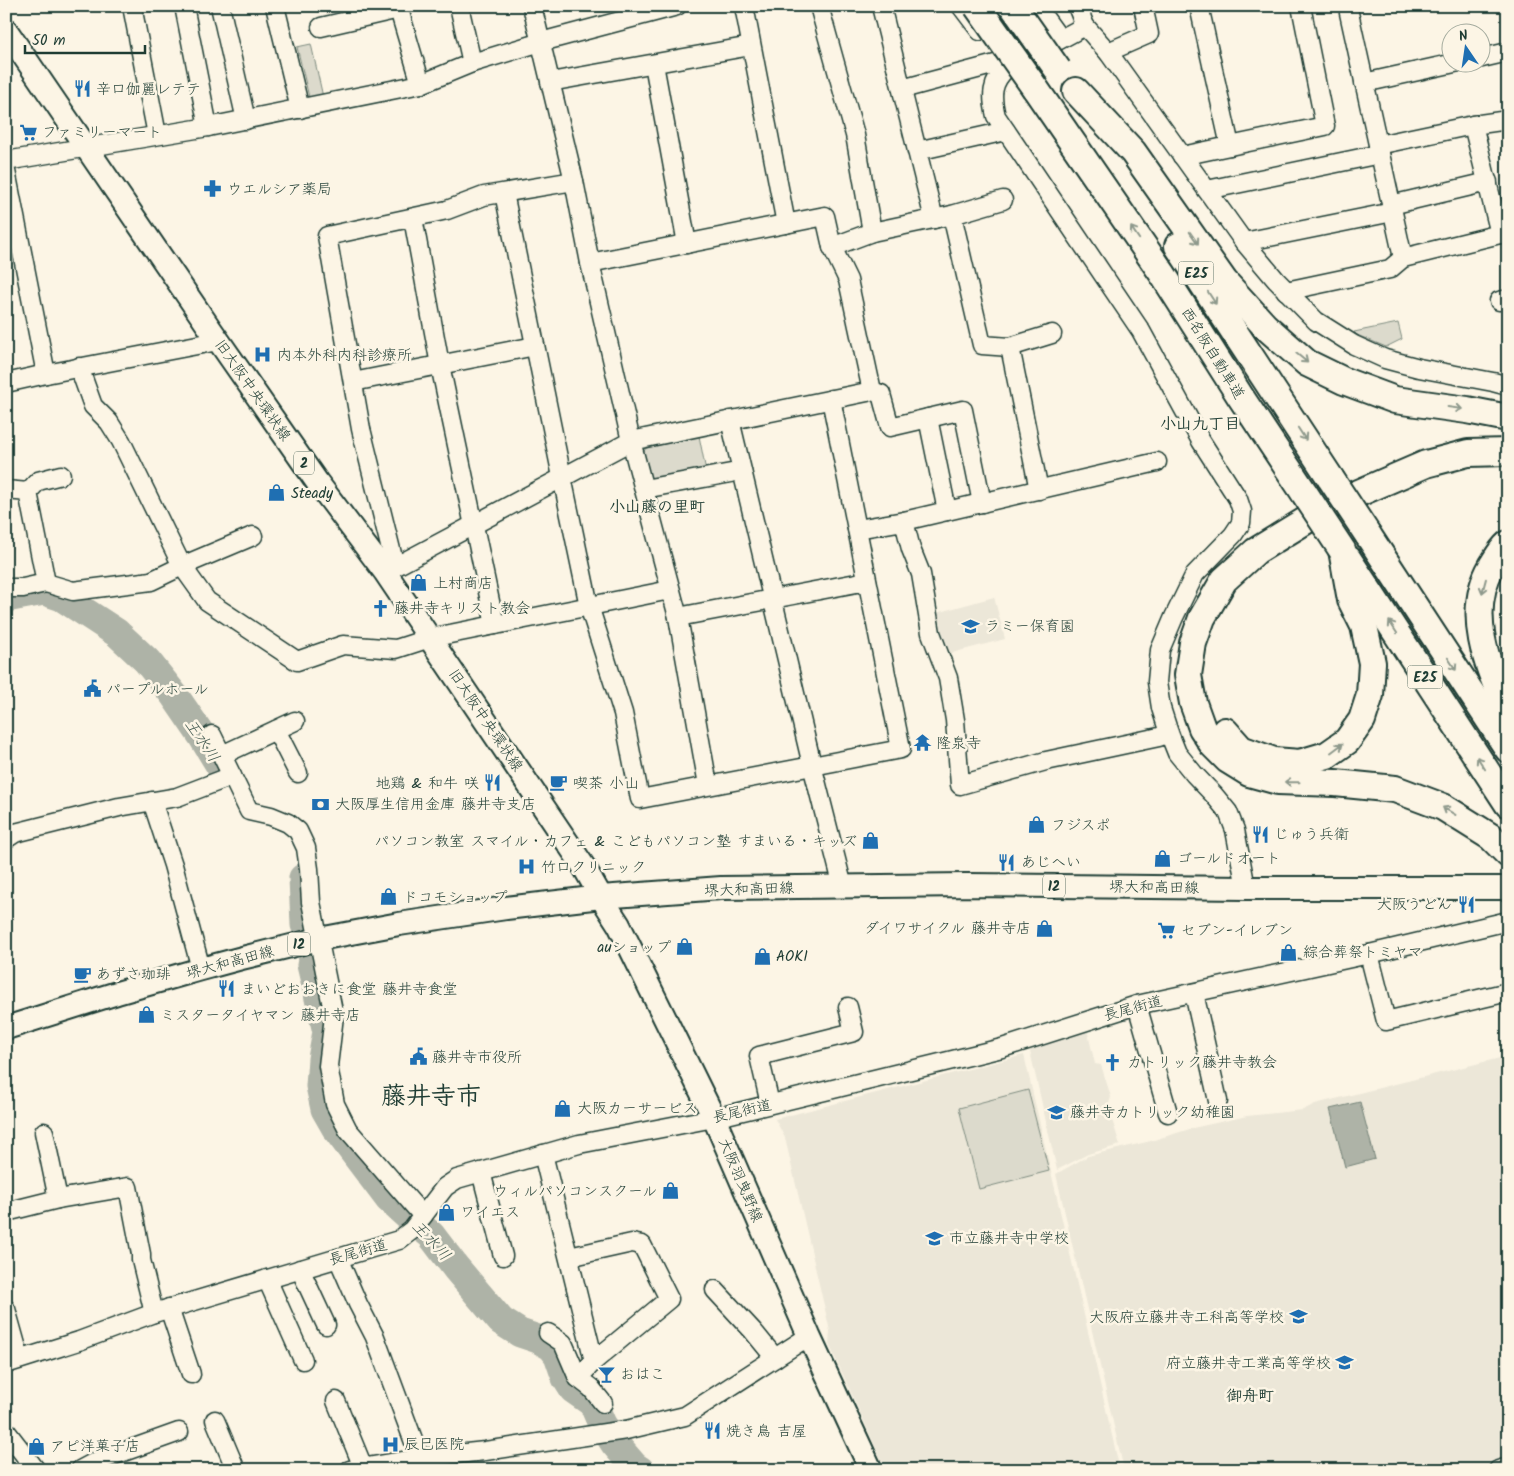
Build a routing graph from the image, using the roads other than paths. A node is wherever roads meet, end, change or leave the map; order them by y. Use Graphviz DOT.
graph roads {
  1 [pos="132,6"];
  2 [pos="184,6"];
  3 [pos="220,6"];
  4 [pos="275,6"];
  5 [pos="459,6"];
  6 [pos="532,6"];
  7 [pos="677,6"];
  8 [pos="744,6"];
  9 [pos="819,6"];
  10 [pos="881,6"];
  11 [pos="961,6"];
  12 [pos="977,6"];
  13 [pos="1013,6"];
  14 [pos="1036,6"];
  15 [pos="1077,6"];
  16 [pos="1143,6"];
  17 [pos="1199,6"];
  18 [pos="1300,6"];
  19 [pos="398,8"];
  20 [pos="1349,13"];
  21 [pos="338,15"];
  22 [pos="1085,26"];
  23 [pos="321,27"];
  24 [pos="6,30"];
  25 [pos="1060,39"];
  26 [pos="541,42"];
  27 [pos="752,46"];
  28 [pos="1108,52"];
  29 [pos="1508,52"];
  30 [pos="1492,56"];
  31 [pos="472,63"];
  32 [pos="654,64"];
  33 [pos="1005,65"];
  34 [pos="1442,66"];
  35 [pos="550,82"];
  36 [pos="1364,82"];
  37 [pos="421,84"];
  38 [pos="902,89"];
  39 [pos="1076,91"];
  40 [pos="300,109"];
  41 [pos="246,120"];
  42 [pos="1508,120"];
  43 [pos="1474,125"];
  44 [pos="208,127"];
  45 [pos="1006,132"];
  46 [pos="157,135"];
  47 [pos="1230,146"];
  48 [pos="87,147"];
  49 [pos="1379,149"];
  50 [pos="917,152"];
  51 [pos="1182,156"];
  52 [pos="6,161"];
  53 [pos="6,171"];
  54 [pos="574,181"];
  55 [pos="1488,182"];
  56 [pos="1207,190"];
  57 [pos="504,193"];
  58 [pos="1003,200"];
  59 [pos="1392,208"];
  60 [pos="952,215"];
  61 [pos="413,218"];
  62 [pos="934,219"];
  63 [pos="786,224"];
  64 [pos="872,232"];
  65 [pos="1504,233"];
  66 [pos="1244,242"];
  67 [pos="687,244"];
  68 [pos="832,247"];
  69 [pos="1403,258"];
  70 [pos="590,263"];
  71 [pos="1286,291"];
  72 [pos="1052,334"];
  73 [pos="218,340"];
  74 [pos="535,346"];
  75 [pos="1010,347"];
  76 [pos="440,365"];
  77 [pos="79,368"];
  78 [pos="46,374"];
  79 [pos="353,382"];
  80 [pos="6,383"];
  81 [pos="1508,386"];
  82 [pos="872,391"];
  83 [pos="831,399"];
  84 [pos="928,418"];
  85 [pos="1508,418"];
  86 [pos="730,420"];
  87 [pos="631,441"];
  88 [pos="1508,452"];
  89 [pos="1157,462"];
  90 [pos="1508,466"];
  91 [pos="742,471"];
  92 [pos="61,476"];
  93 [pos="562,477"];
  94 [pos="644,489"];
  95 [pos="6,490"];
  96 [pos="1039,490"];
  97 [pos="28,492"];
  98 [pos="982,503"];
  99 [pos="948,511"];
  100 [pos="904,521"];
  101 [pos="474,524"];
  102 [pos="857,529"];
  103 [pos="253,536"];
  104 [pos="1508,544"];
  105 [pos="1342,550"];
  106 [pos="182,566"];
  107 [pos="390,569"];
  108 [pos="868,581"];
  109 [pos="46,583"];
  110 [pos="6,588"];
  111 [pos="670,590"];
  112 [pos="773,600"];
  113 [pos="589,606"];
  114 [pos="678,617"];
  115 [pos="495,625"];
  116 [pos="430,638"];
  117 [pos="1508,711"];
  118 [pos="295,721"];
  119 [pos="276,730"];
  120 [pos="1169,733"];
  121 [pos="212,735"];
  122 [pos="1508,749"];
  123 [pos="222,755"];
  124 [pos="812,765"];
  125 [pos="298,773"];
  126 [pos="232,776"];
  127 [pos="708,785"];
  128 [pos="152,801"];
  129 [pos="1508,804"];
  130 [pos="6,839"];
  131 [pos="1499,846"];
  132 [pos="843,886"];
  133 [pos="1246,888"];
  134 [pos="1508,888"];
  135 [pos="601,897"];
  136 [pos="1508,921"];
  137 [pos="319,939"];
  138 [pos="1369,954"];
  139 [pos="201,969"];
  140 [pos="1194,992"];
  141 [pos="1508,992"];
  142 [pos="1137,1005"];
  143 [pos="848,1007"];
  144 [pos="6,1028"];
  145 [pos="1218,1100"];
  146 [pos="770,1104"];
  147 [pos="1168,1113"];
  148 [pos="714,1118"];
  149 [pos="44,1132"];
  150 [pos="543,1154"];
  151 [pos="481,1172"];
  152 [pos="58,1199"];
  153 [pos="6,1212"];
  154 [pos="418,1221"];
  155 [pos="503,1256"];
  156 [pos="569,1257"];
  157 [pos="338,1258"];
  158 [pos="300,1269"];
  159 [pos="267,1279"];
  160 [pos="715,1290"];
  161 [pos="6,1309"];
  162 [pos="161,1311"];
  163 [pos="326,1325"];
  164 [pos="548,1333"];
  165 [pos="809,1336"];
  166 [pos="775,1358"];
  167 [pos="303,1360"];
  168 [pos="13,1361"];
  169 [pos="594,1361"];
  170 [pos="191,1374"];
  171 [pos="578,1378"];
  172 [pos="336,1401"];
  173 [pos="603,1403"];
  174 [pos="215,1420"];
  175 [pos="6,1431"];
  176 [pos="179,1432"];
  177 [pos="422,1464"];
  178 [pos="1508,1467"];
  179 [pos="356,1468"];
  180 [pos="36,1470"];
  181 [pos="80,1470"];
  182 [pos="236,1470"];
  183 [pos="870,1470"];
  184 [pos="1498,1470"];
  1 -- 46 [label="street"];
  2 -- 44 [label="street"];
  3 -- 41 [label="street"];
  4 -- 40 [label="street"];
  5 -- 31 [label="street"];
  6 -- 26 [label="street"];
  7 -- 26 [label="street"];
  8 -- 27 [label="street"];
  9 -- 64 [label="street"];
  10 -- 38 [label="street"];
  11 -- 33 [label="street"];
  105 -- 12 [label="highway, 西名阪自動車道 / E25, one-way, bridge"];
  13 -- 39 [label="highway, 西名阪自動車道 / E25, bridge"];
  14 -- 25 [label="street"];
  15 -- 22 [label="street"];
  16 -- 28 [label="street"];
  17 -- 47 [label="street"];
  18 -- 47 [label="street"];
  19 -- 21 [label="street"];
  19 -- 37 [label="street"];
  20 -- 36 [label="street"];
  21 -- 23 [label="street"];
  22 -- 25 [label="street"];
  22 -- 28 [label="street"];
  24 -- 48 [label="main road, 旧大阪中央環状線 / 2"];
  25 -- 33 [label="street"];
  26 -- 31 [label="street"];
  26 -- 35 [label="street"];
  27 -- 32 [label="street"];
  27 -- 63 [label="street"];
  28 -- 51 [label="street"];
  29 -- 30 [label="street"];
  31 -- 37 [label="street"];
  32 -- 35 [label="street"];
  32 -- 67 [label="street"];
  33 -- 38 [label="street"];
  33 -- 45 [label="street"];
  34 -- 36 [label="street"];
  35 -- 54 [label="street"];
  36 -- 49 [label="street"];
  37 -- 40 [label="street"];
  38 -- 50 [label="street"];
  39 -- 85 [label="highway, one-way"];
  39 -- 122 [label="highway, 西名阪自動車道 / E25, one-way, bridge"];
  40 -- 41 [label="street"];
  41 -- 44 [label="street"];
  42 -- 43 [label="street"];
  43 -- 49 [label="street"];
  43 -- 55 [label="street"];
  44 -- 46 [label="street"];
  45 -- 50 [label="street"];
  45 -- 120 [label="street"];
  46 -- 48 [label="street"];
  47 -- 51 [label="street"];
  48 -- 52 [label="street"];
  48 -- 73 [label="main road, 旧大阪中央環状線 / 2"];
  49 -- 56 [label="street"];
  49 -- 59 [label="street"];
  50 -- 62 [label="street"];
  51 -- 56 [label="street"];
  53 -- 78 [label="street"];
  54 -- 57 [label="street"];
  54 -- 70 [label="street"];
  55 -- 59 [label="street"];
  55 -- 65 [label="street"];
  56 -- 66 [label="street"];
  57 -- 61 [label="street"];
  57 -- 74 [label="street"];
  58 -- 60 [label="street"];
  59 -- 66 [label="street"];
  59 -- 69 [label="street"];
  60 -- 62 [label="street"];
  60 -- 75 [label="street"];
  61 -- 76 [label="street"];
  61 -- 79 [label="street"];
  62 -- 64 [label="street"];
  63 -- 67 [label="street"];
  63 -- 68 [label="street"];
  64 -- 68 [label="street"];
  65 -- 69 [label="street"];
  66 -- 71 [label="street"];
  67 -- 70 [label="street"];
  68 -- 82 [label="street"];
  69 -- 71 [label="street"];
  70 -- 87 [label="street"];
  71 -- 81 [label="street"];
  72 -- 75 [label="street"];
  73 -- 77 [label="street"];
  73 -- 107 [label="main road, 旧大阪中央環状線 / 2"];
  74 -- 76 [label="street"];
  74 -- 93 [label="street"];
  75 -- 96 [label="street"];
  76 -- 79 [label="street"];
  76 -- 101 [label="street"];
  77 -- 78 [label="street"];
  77 -- 106 [label="street"];
  78 -- 80 [label="street"];
  79 -- 107 [label="street"];
  82 -- 83 [label="street"];
  82 -- 84 [label="street"];
  83 -- 86 [label="street"];
  83 -- 102 [label="street"];
  84 -- 98 [label="street"];
  84 -- 99 [label="street"];
  86 -- 87 [label="street"];
  86 -- 91 [label="street"];
  87 -- 93 [label="street"];
  87 -- 94 [label="street"];
  131 -- 88 [label="highway, one-way"];
  89 -- 96 [label="street"];
  90 -- 105 [label="highway, one-way"];
  91 -- 94 [label="street"];
  91 -- 112 [label="street"];
  92 -- 97 [label="street"];
  93 -- 101 [label="street"];
  93 -- 113 [label="street"];
  94 -- 111 [label="street"];
  95 -- 97 [label="street"];
  96 -- 98 [label="street"];
  97 -- 109 [label="street"];
  98 -- 99 [label="street"];
  99 -- 100 [label="street"];
  100 -- 102 [label="street"];
  100 -- 120 [label="street"];
  101 -- 107 [label="street"];
  101 -- 115 [label="street"];
  102 -- 108 [label="street"];
  103 -- 106 [label="street"];
  104 -- 117 [label="highway, one-way"];
  129 -- 105 [label="highway, 西名阪自動車道 / E25, one-way"];
  106 -- 109 [label="street"];
  106 -- 116 [label="street"];
  107 -- 116 [label="main road, 旧大阪中央環状線 / 2"];
  108 -- 112 [label="street"];
  108 -- 124 [label="street"];
  109 -- 110 [label="street"];
  111 -- 113 [label="street"];
  111 -- 114 [label="street"];
  112 -- 114 [label="street"];
  112 -- 124 [label="street"];
  113 -- 115 [label="street"];
  113 -- 127 [label="street"];
  114 -- 127 [label="street"];
  115 -- 116 [label="street"];
  116 -- 135 [label="main road, 旧大阪中央環状線 / 2"];
  118 -- 119 [label="street"];
  119 -- 123 [label="street"];
  119 -- 125 [label="street"];
  120 -- 133 [label="street"];
  121 -- 123 [label="street"];
  123 -- 126 [label="street"];
  124 -- 127 [label="street"];
  124 -- 132 [label="street"];
  126 -- 128 [label="street"];
  126 -- 137 [label="street"];
  128 -- 130 [label="street"];
  128 -- 139 [label="street"];
  132 -- 133 [label="main road, 堺大和高田線 / 12"];
  132 -- 135 [label="main road, 堺大和高田線 / 12"];
  133 -- 134 [label="main road, 堺大和高田線 / 12"];
  135 -- 137 [label="main road, 堺大和高田線 / 12"];
  135 -- 148 [label="main road, 大阪羽曳野線"];
  136 -- 138 [label="street, 長尾街道"];
  137 -- 139 [label="main road, 堺大和高田線 / 12"];
  137 -- 154 [label="street"];
  138 -- 140 [label="street, 長尾街道"];
  138 -- 141 [label="street"];
  139 -- 144 [label="main road, 堺大和高田線 / 12"];
  140 -- 142 [label="street, 長尾街道"];
  140 -- 145 [label="street"];
  142 -- 146 [label="street, 長尾街道"];
  142 -- 147 [label="street"];
  143 -- 146 [label="street"];
  146 -- 148 [label="street, 長尾街道"];
  148 -- 150 [label="street, 長尾街道"];
  148 -- 165 [label="main road, 大阪羽曳野線"];
  149 -- 152 [label="street"];
  150 -- 151 [label="street, 長尾街道"];
  150 -- 156 [label="street"];
  151 -- 154 [label="street, 長尾街道"];
  151 -- 155 [label="street"];
  152 -- 153 [label="street"];
  152 -- 162 [label="street"];
  154 -- 157 [label="street, 長尾街道"];
  156 -- 169 [label="street"];
  156 -- 169 [label="street"];
  157 -- 158 [label="street, 長尾街道"];
  157 -- 177 [label="street"];
  158 -- 159 [label="street, 長尾街道"];
  158 -- 163 [label="street"];
  159 -- 162 [label="street, 長尾街道"];
  159 -- 167 [label="street"];
  160 -- 166 [label="street"];
  161 -- 168 [label="street"];
  162 -- 168 [label="street, 長尾街道"];
  162 -- 170 [label="street"];
  164 -- 171 [label="street"];
  165 -- 166 [label="street"];
  165 -- 183 [label="main road, 大阪羽曳野線"];
  166 -- 177 [label="street"];
  169 -- 171 [label="street"];
  171 -- 173 [label="street"];
  172 -- 179 [label="street"];
  174 -- 182 [label="street"];
  175 -- 180 [label="street"];
  176 -- 181 [label="street"];
  177 -- 179 [label="street"];
  178 -- 184 [label="street"];
}
